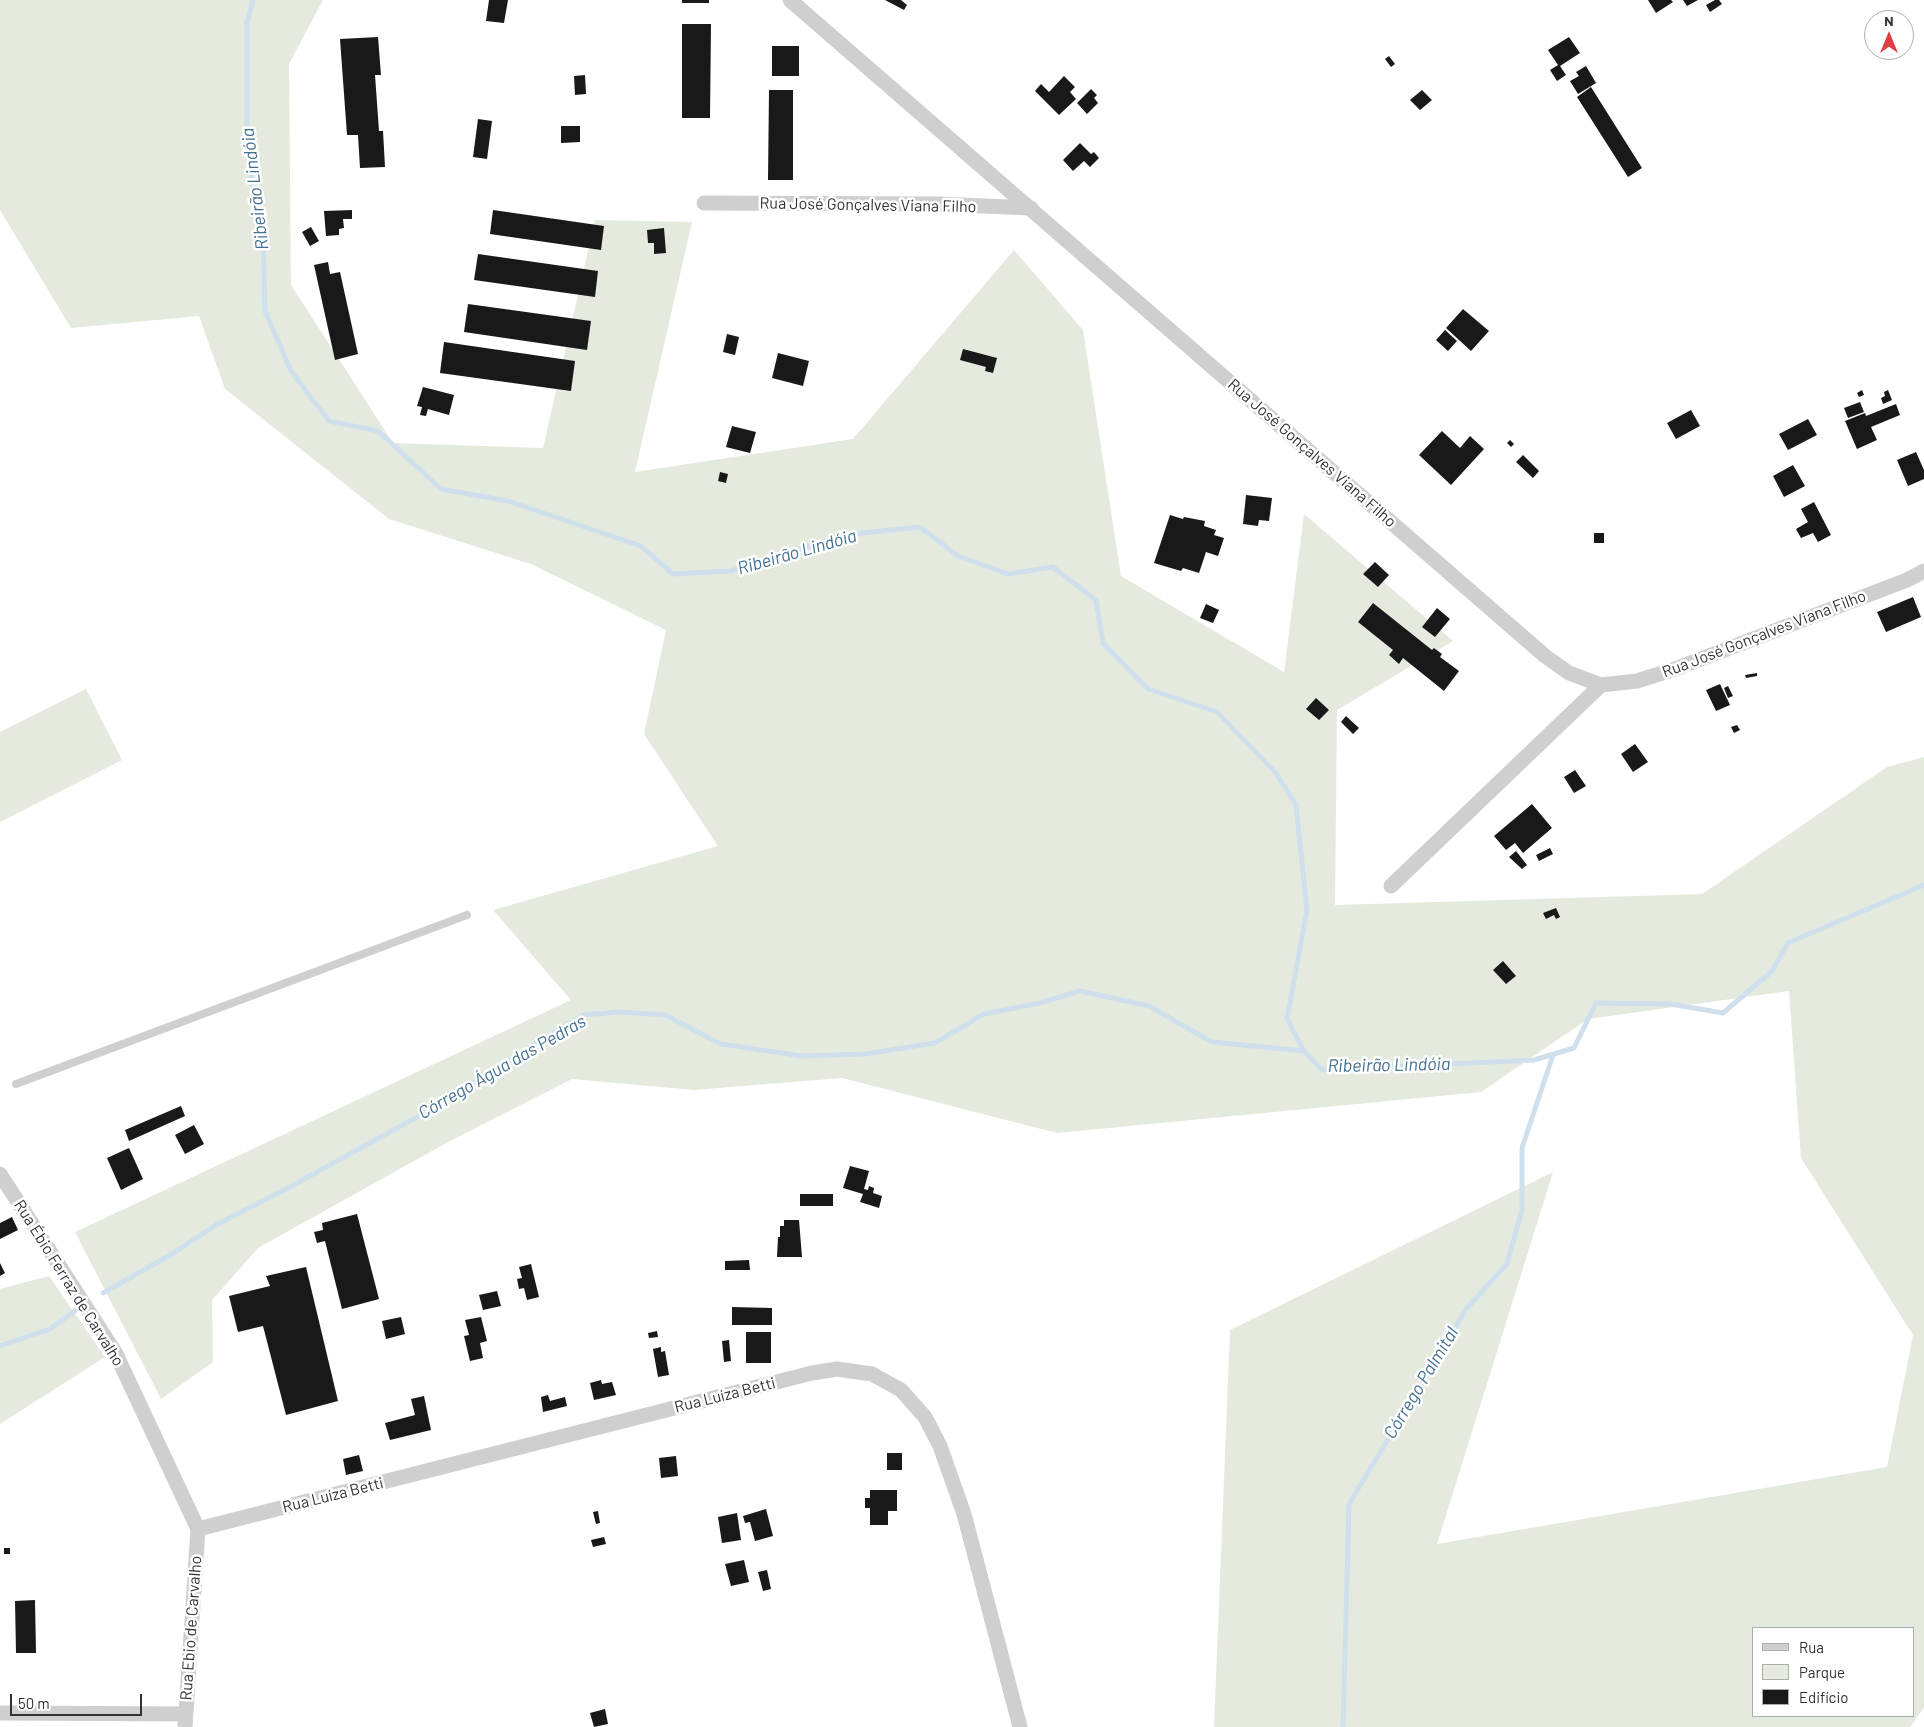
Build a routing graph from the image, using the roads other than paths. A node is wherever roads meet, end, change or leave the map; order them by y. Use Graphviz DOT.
graph roads {
  1 [pos="790,0"];
  2 [pos="704,203"];
  3 [pos="1032,208"];
  4 [pos="1924,571"];
  5 [pos="1602,685"];
  6 [pos="1391,886"];
  7 [pos="467,914"];
  8 [pos="16,1084"];
  9 [pos="0,1174"];
  10 [pos="198,1529"];
  11 [pos="0,1713"];
  12 [pos="185,1721"];
  13 [pos="1020,1727"];
  1 -- 3 [label="street, Rua José Gonçalves Viana Filho"];
  2 -- 3 [label="street, Rua José Gonçalves Viana Filho"];
  3 -- 5 [label="street, Rua José Gonçalves Viana Filho"];
  4 -- 5 [label="street, Rua José Gonçalves Viana Filho"];
  5 -- 6 [label="street"];
  7 -- 8 [label="lane"];
  9 -- 10 [label="street, Rua Ébio Ferraz de Carvalho"];
  10 -- 12 [label="street, Rua Ebio de Carvalho"];
  10 -- 13 [label="street, Rua Luíza Betti"];
  11 -- 12 [label="street"];
}
